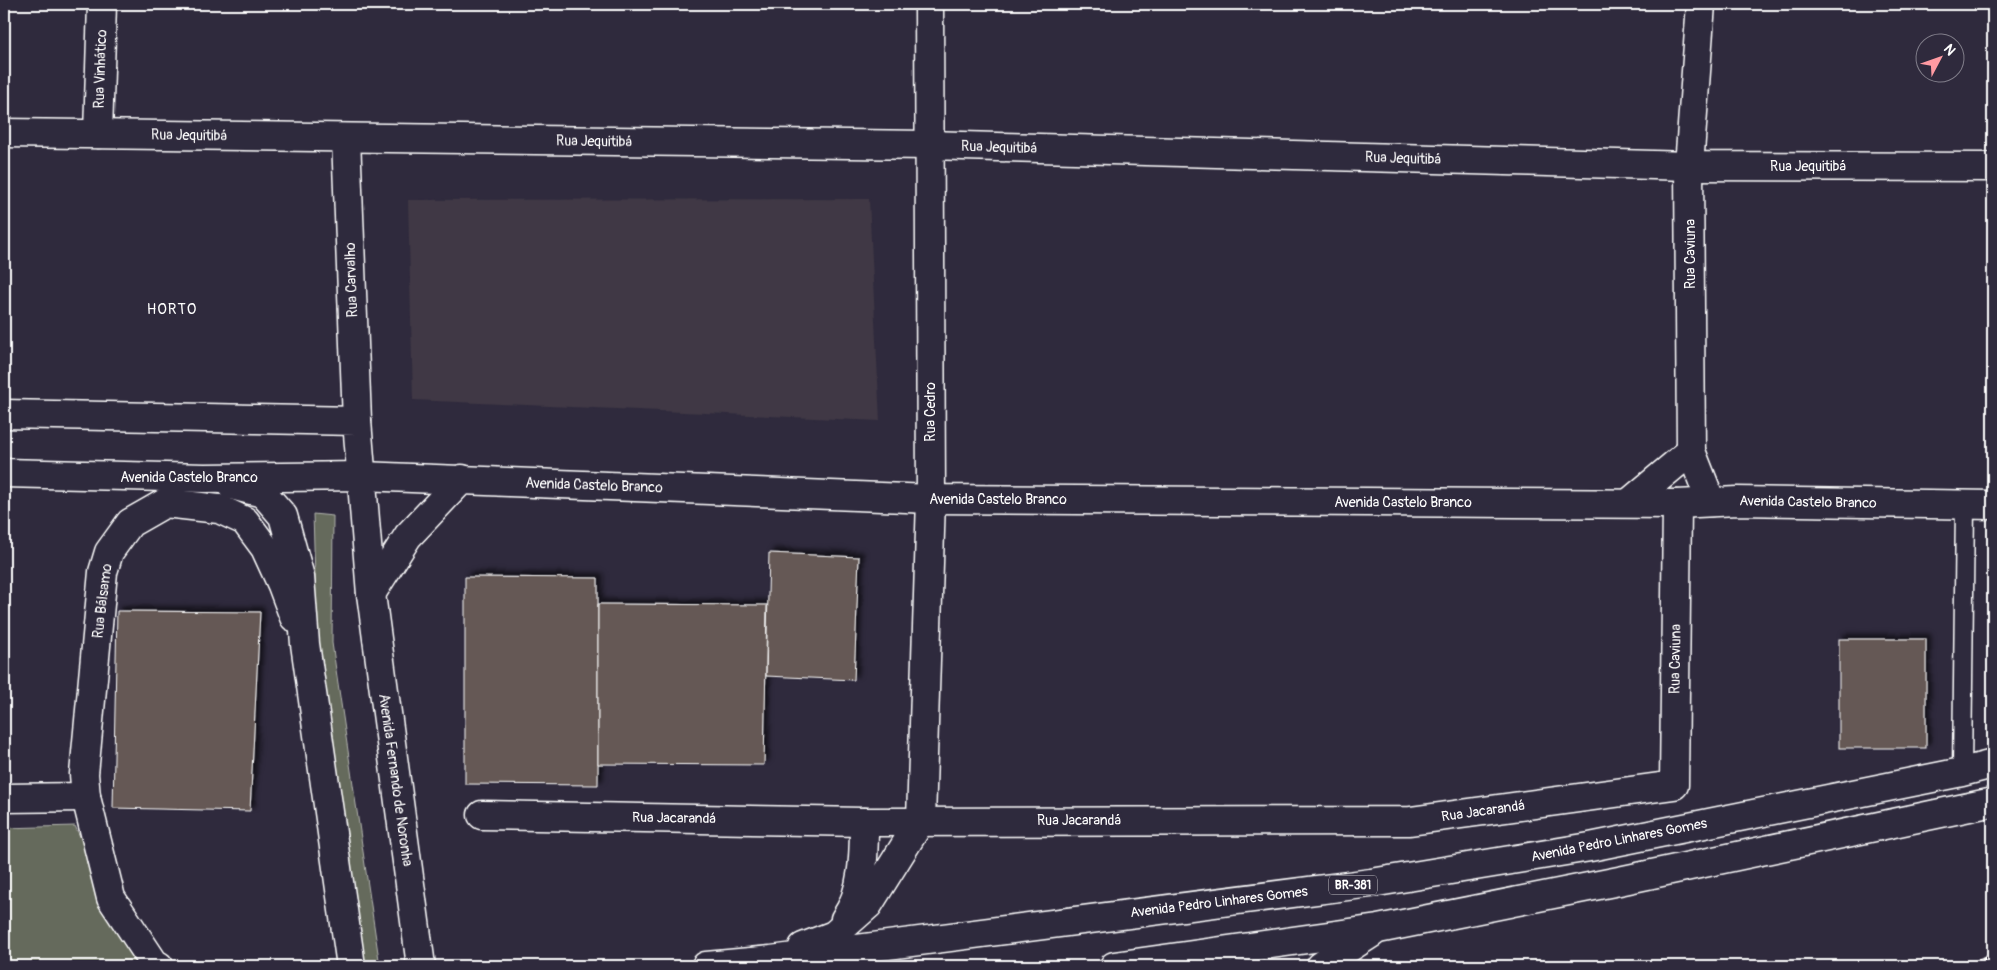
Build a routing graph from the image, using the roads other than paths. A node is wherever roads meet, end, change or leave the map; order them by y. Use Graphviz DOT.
graph roads {
  1 [pos="102,4"];
  2 [pos="929,4"];
  3 [pos="1701,4"];
  4 [pos="4,132"];
  5 [pos="98,134"];
  6 [pos="346,138"];
  7 [pos="928,145"];
  8 [pos="1689,166"];
  9 [pos="1993,167"];
  10 [pos="4,414"];
  11 [pos="357,421"];
  12 [pos="1691,451"];
  13 [pos="4,474"];
  14 [pos="362,476"];
  15 [pos="205,478"];
  16 [pos="462,479"];
  17 [pos="931,499"];
  18 [pos="1711,502"];
  19 [pos="1630,503"];
  20 [pos="1677,504"];
  21 [pos="1966,504"];
  22 [pos="1993,505"];
  23 [pos="371,594"];
  24 [pos="304,644"];
  25 [pos="1993,764"];
  26 [pos="1962,772"];
  27 [pos="1674,785"];
  28 [pos="86,797"];
  29 [pos="4,798"];
  30 [pos="1993,802"];
  31 [pos="482,814"];
  32 [pos="921,820"];
  33 [pos="864,822"];
  34 [pos="1378,929"];
  35 [pos="834,935"];
  36 [pos="771,960"];
  37 [pos="158,966"];
  38 [pos="351,966"];
  39 [pos="421,966"];
  40 [pos="706,966"];
  41 [pos="1114,966"];
  42 [pos="1321,966"];
  1 -- 5 [label="main road, Rua Vinhático"];
  2 -- 7 [label="main road, Rua Cedro"];
  3 -- 8 [label="main road, Rua Caviuna"];
  4 -- 5 [label="main road, Rua Jequitibá"];
  5 -- 6 [label="main road, Rua Jequitibá"];
  6 -- 7 [label="main road, Rua Jequitibá"];
  6 -- 11 [label="main road, Rua Carvalho"];
  7 -- 8 [label="main road, Rua Jequitibá"];
  7 -- 17 [label="main road, Rua Cedro"];
  8 -- 9 [label="main road, Rua Jequitibá"];
  8 -- 12 [label="main road, Rua Caviuna"];
  10 -- 11 [label="main road"];
  11 -- 14 [label="main road, Rua Carvalho"];
  12 -- 18 [label="main road, Rua Caviuna"];
  12 -- 19 [label="main road"];
  13 -- 15 [label="main road, Avenida Castelo Branco"];
  14 -- 15 [label="main road, Avenida Castelo Branco"];
  14 -- 16 [label="main road, Avenida Castelo Branco"];
  14 -- 23 [label="main road, Avenida Fernando de Noronha"];
  15 -- 24 [label="main road"];
  16 -- 17 [label="main road, Avenida Castelo Branco"];
  16 -- 23 [label="main road"];
  17 -- 19 [label="main road, Avenida Castelo Branco"];
  17 -- 32 [label="main road, Rua Cedro"];
  18 -- 20 [label="main road, Avenida Castelo Branco"];
  18 -- 21 [label="main road, Avenida Castelo Branco"];
  19 -- 20 [label="main road, Avenida Castelo Branco"];
  20 -- 27 [label="main road, Rua Caviuna"];
  21 -- 22 [label="main road, Avenida Castelo Branco"];
  21 -- 26 [label="lane"];
  23 -- 39 [label="main road, Avenida Fernando de Noronha"];
  24 -- 28 [label="main road, Rua Bálsamo"];
  24 -- 38 [label="main road"];
  25 -- 26 [label="main road, Avenida Pedro Linhares Gomes / BR-381"];
  26 -- 36 [label="main road, Avenida Pedro Linhares Gomes / BR-381"];
  27 -- 32 [label="main road, Rua Jacarandá"];
  28 -- 29 [label="main road"];
  28 -- 37 [label="main road, Rua Bálsamo"];
  30 -- 34 [label="main road"];
  31 -- 33 [label="main road, Rua Jacarandá"];
  32 -- 33 [label="main road, Rua Jacarandá"];
  32 -- 35 [label="main road"];
  33 -- 35 [label="main road"];
  34 -- 41 [label="main road"];
  34 -- 42 [label="main road"];
  35 -- 36 [label="main road"];
  36 -- 40 [label="main road, Avenida Pedro Linhares Gomes / BR-381"];
}
